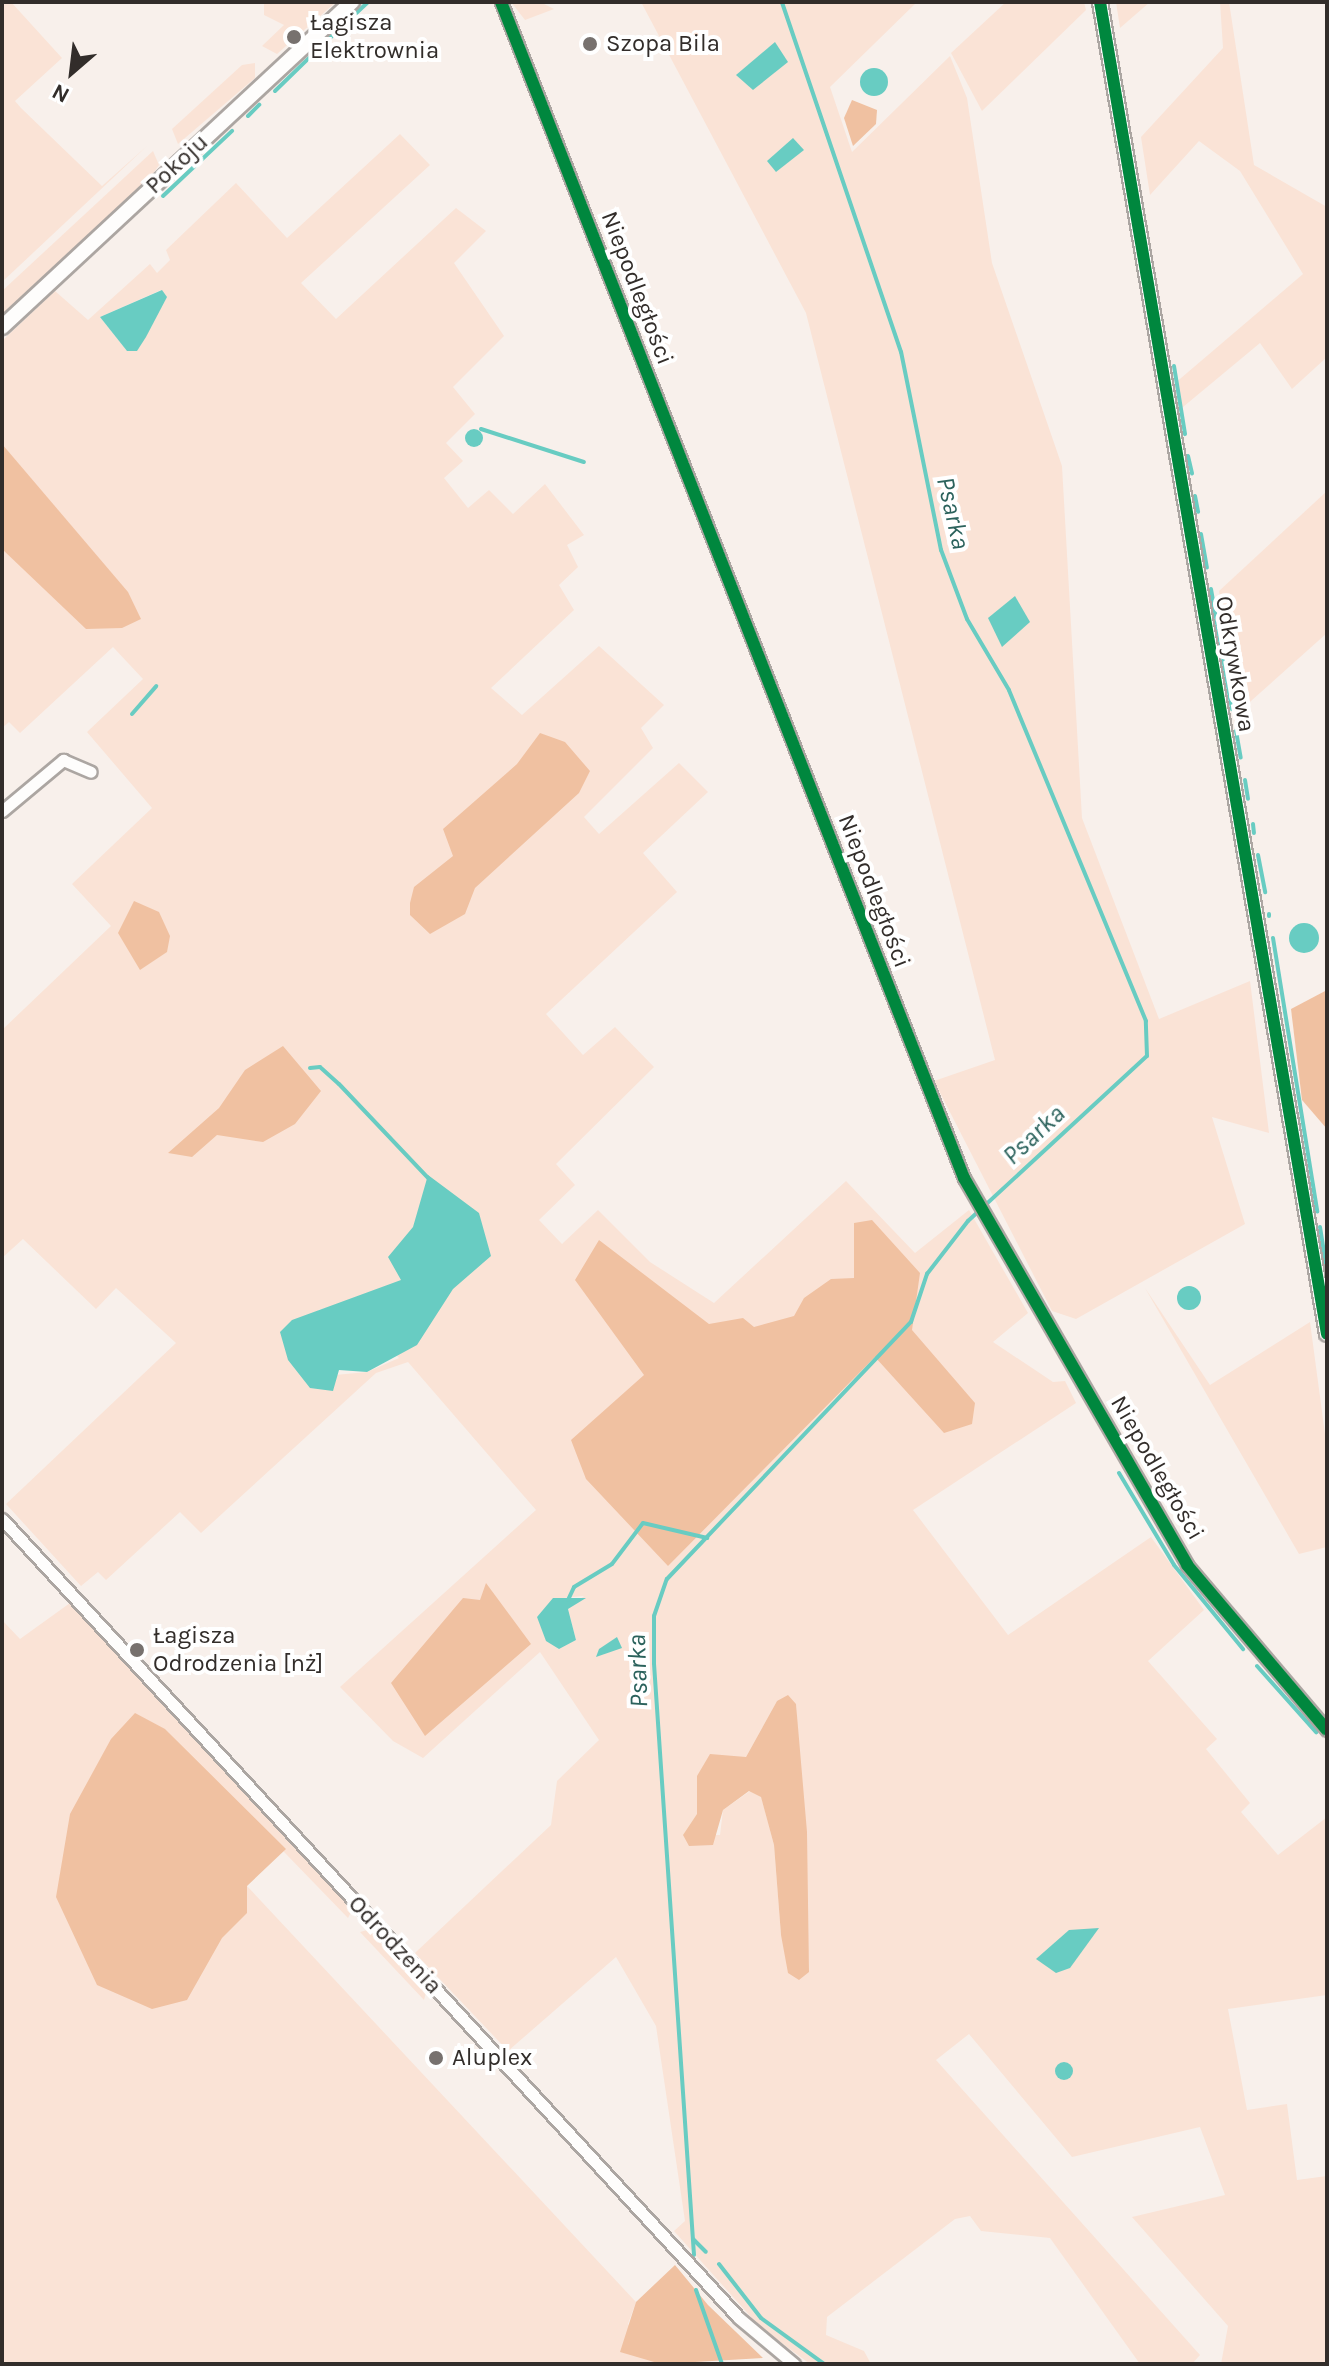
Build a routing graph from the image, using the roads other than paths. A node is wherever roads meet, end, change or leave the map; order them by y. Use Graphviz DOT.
graph roads {
  1 [pos="352,2"];
  2 [pos="501,2"];
  3 [pos="1100,2"];
  4 [pos="2,327"];
  5 [pos="91,772"];
  6 [pos="2,811"];
  7 [pos="1327,1334"];
  8 [pos="2,1519"];
  9 [pos="1327,1730"];
  10 [pos="794,2364"];
  1 -- 4 [label="street, Pokoju"];
  2 -- 9 [label="street, Niepodległości"];
  3 -- 7 [label="street, Odkrywkowa"];
  5 -- 6 [label="street"];
  8 -- 10 [label="street, Odrodzenia"];
}
